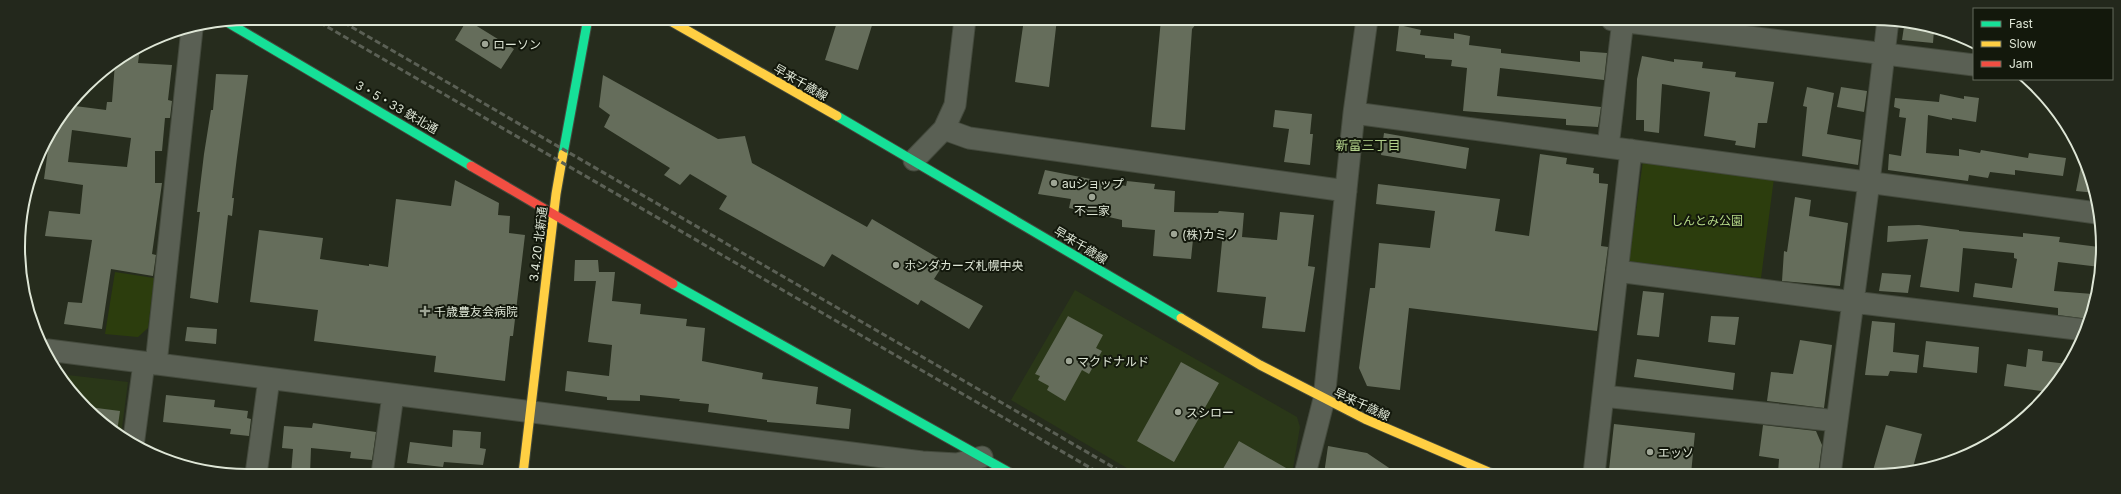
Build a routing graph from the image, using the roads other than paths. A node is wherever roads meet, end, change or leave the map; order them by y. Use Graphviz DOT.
graph roads {
  1 [pos="233,25"];
  2 [pos="587,25"];
  3 [pos="678,25"];
  4 [pos="964,25"];
  5 [pos="1366,25"];
  6 [pos="1619,25"];
  7 [pos="1658,25"];
  8 [pos="1887,25"];
  9 [pos="192,33"];
  10 [pos="1883,54"];
  11 [pos="1973,66"];
  12 [pos="1354,113"];
  13 [pos="944,129"];
  14 [pos="1608,147"];
  15 [pos="1631,150"];
  16 [pos="914,160"];
  17 [pos="1869,182"];
  18 [pos="1346,191"];
  19 [pos="2093,212"];
  20 [pos="554,214"];
  21 [pos="1617,271"];
  22 [pos="1853,302"];
  23 [pos="2080,329"];
  24 [pos="51,350"];
  25 [pos="150,364"];
  26 [pos="269,379"];
  27 [pos="393,394"];
  28 [pos="1603,396"];
  29 [pos="1324,399"];
  30 [pos="530,412"];
  31 [pos="1837,421"];
  32 [pos="135,438"];
  33 [pos="982,457"];
  34 [pos="934,468"];
  35 [pos="257,469"];
  36 [pos="383,469"];
  37 [pos="524,469"];
  38 [pos="1003,469"];
  39 [pos="1306,469"];
  40 [pos="1480,469"];
  41 [pos="1595,469"];
  42 [pos="1831,469"];
  1 -- 20 [label="street, 3・5・33 鉄北通"];
  2 -- 20 [label="street, 3.4.20 北新通"];
  3 -- 16 [label="street, 早来千歳線"];
  4 -- 13 [label="street"];
  5 -- 12 [label="street"];
  6 -- 14 [label="street"];
  7 -- 10 [label="street"];
  8 -- 10 [label="street"];
  9 -- 25 [label="street"];
  10 -- 11 [label="street"];
  10 -- 17 [label="street"];
  12 -- 14 [label="street"];
  12 -- 18 [label="street"];
  13 -- 16 [label="street"];
  13 -- 18 [label="street"];
  14 -- 15 [label="street"];
  15 -- 17 [label="street"];
  15 -- 21 [label="street"];
  16 -- 29 [label="street, 早来千歳線"];
  17 -- 19 [label="street"];
  17 -- 22 [label="street"];
  18 -- 29 [label="street"];
  20 -- 30 [label="street, 3.4.20 北新通"];
  20 -- 33 [label="street, 3・5・33 鉄北通"];
  21 -- 22 [label="street"];
  21 -- 28 [label="street"];
  22 -- 23 [label="street"];
  22 -- 31 [label="street"];
  24 -- 25 [label="street"];
  25 -- 26 [label="street"];
  25 -- 32 [label="street"];
  26 -- 27 [label="street"];
  26 -- 35 [label="street"];
  27 -- 30 [label="street"];
  27 -- 36 [label="street"];
  28 -- 31 [label="street"];
  28 -- 41 [label="street"];
  29 -- 39 [label="street"];
  29 -- 40 [label="street, 早来千歳線"];
  30 -- 34 [label="street"];
  30 -- 37 [label="street, 3.4.20 北新通"];
  31 -- 42 [label="street"];
  33 -- 34 [label="street"];
  33 -- 38 [label="street, 3・5・33 鉄北通"];
}
